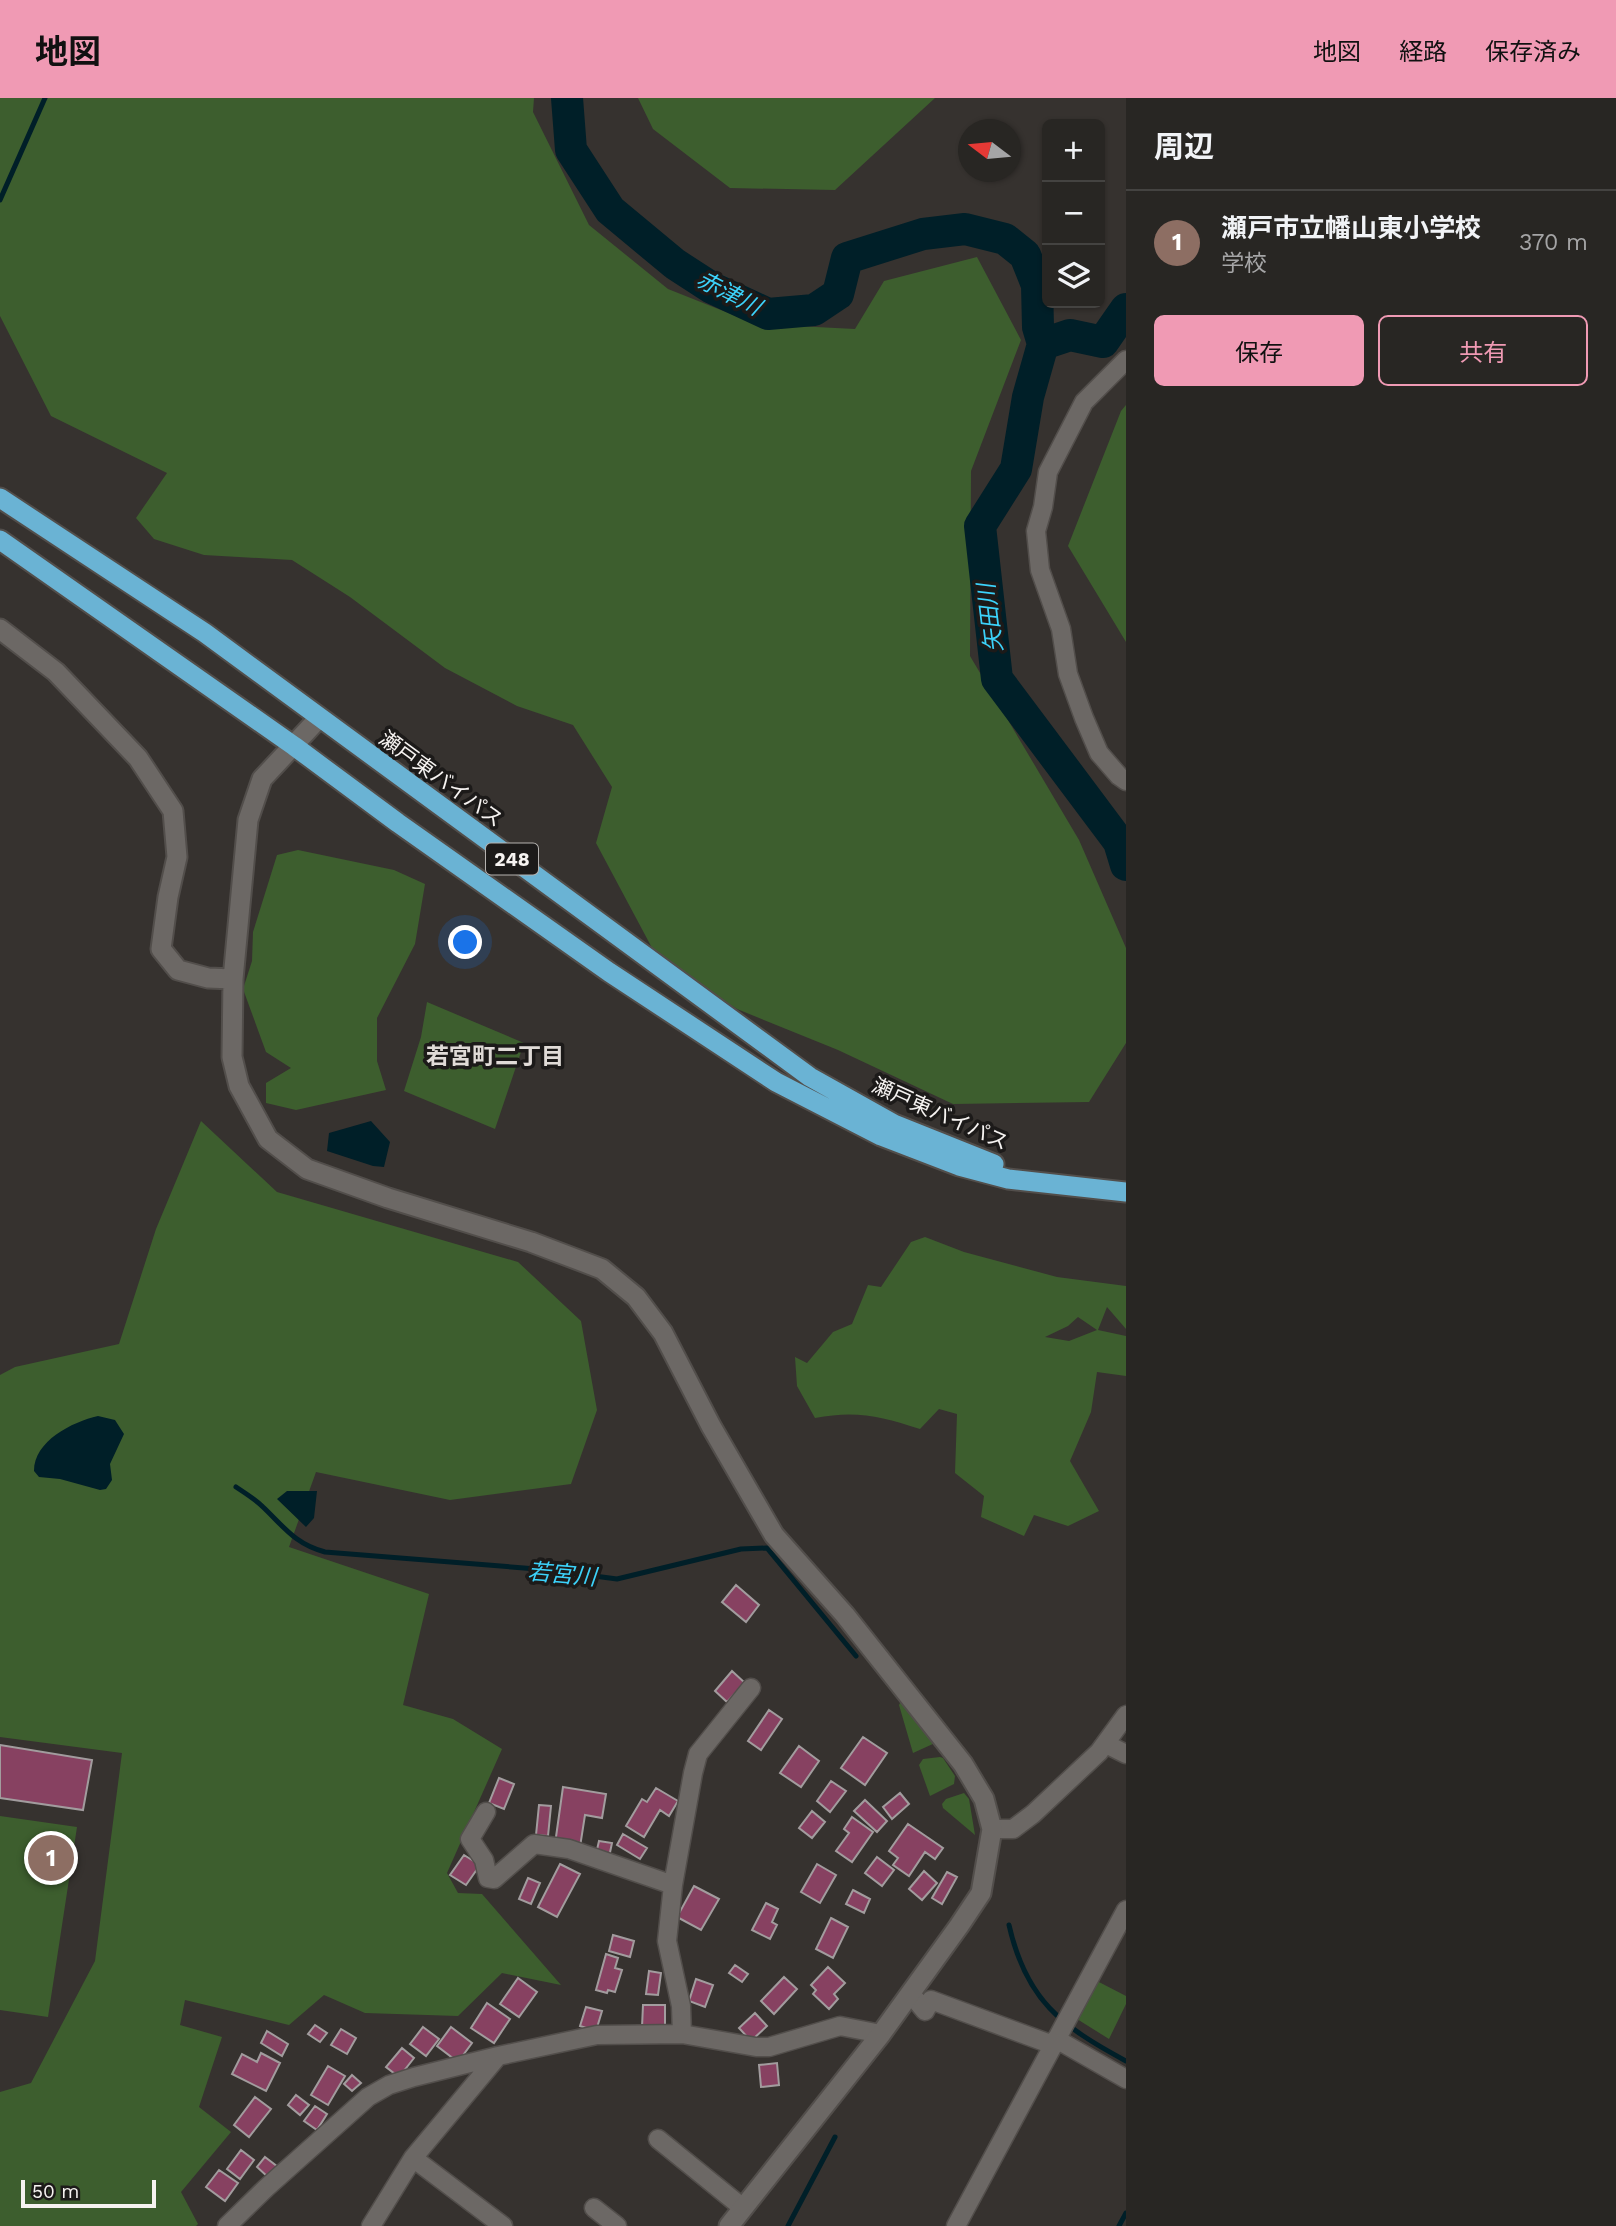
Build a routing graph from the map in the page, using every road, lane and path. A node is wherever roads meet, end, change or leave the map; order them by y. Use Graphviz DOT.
graph roads {
  1 [pos="1126,360"];
  2 [pos="0,498"];
  3 [pos="0,540"];
  4 [pos="0,629"];
  5 [pos="319,718"];
  6 [pos="294,746"];
  7 [pos="1126,781"];
  8 [pos="233,979"];
  9 [pos="1044,1182"];
  10 [pos="1126,1192"];
  11 [pos="751,1688"];
  12 [pos="1126,1716"];
  13 [pos="1106,1744"];
  14 [pos="1126,1754"];
  15 [pos="486,1812"];
  16 [pos="992,1829"];
  17 [pos="673,1885"];
  18 [pos="1126,1910"];
  19 [pos="911,1994"];
  20 [pos="1060,2033"];
  21 [pos="682,2034"];
  22 [pos="881,2034"];
  23 [pos="498,2056"];
  24 [pos="1126,2079"];
  25 [pos="658,2139"];
  26 [pos="413,2158"];
  27 [pos="594,2208"];
  28 [pos="743,2208"];
  29 [pos="227,2226"];
  30 [pos="371,2226"];
  31 [pos="503,2226"];
  32 [pos="617,2226"];
  33 [pos="729,2226"];
  34 [pos="956,2226"];
  1 -- 7 [label="street"];
  2 -- 5 [label="highway, 瀬戸東バイパス / 248"];
  3 -- 6 [label="highway, 瀬戸東バイパス / 248"];
  4 -- 8 [label="street"];
  5 -- 6 [label="street"];
  5 -- 9 [label="highway, 瀬戸東バイパス / 248"];
  6 -- 8 [label="street"];
  6 -- 9 [label="highway, 瀬戸東バイパス / 248"];
  8 -- 16 [label="street"];
  9 -- 10 [label="highway, 瀬戸東バイパス / 248"];
  11 -- 17 [label="street"];
  12 -- 13 [label="street"];
  13 -- 14 [label="street"];
  13 -- 16 [label="street"];
  15 -- 17 [label="street"];
  16 -- 19 [label="street"];
  17 -- 21 [label="street"];
  18 -- 20 [label="street"];
  19 -- 20 [label="street"];
  19 -- 22 [label="street"];
  20 -- 24 [label="street"];
  20 -- 34 [label="street"];
  21 -- 22 [label="street"];
  21 -- 23 [label="street"];
  22 -- 28 [label="street"];
  23 -- 26 [label="street"];
  23 -- 29 [label="street"];
  25 -- 28 [label="street"];
  26 -- 30 [label="street"];
  26 -- 31 [label="street"];
  27 -- 32 [label="street"];
  28 -- 33 [label="street"];
}
